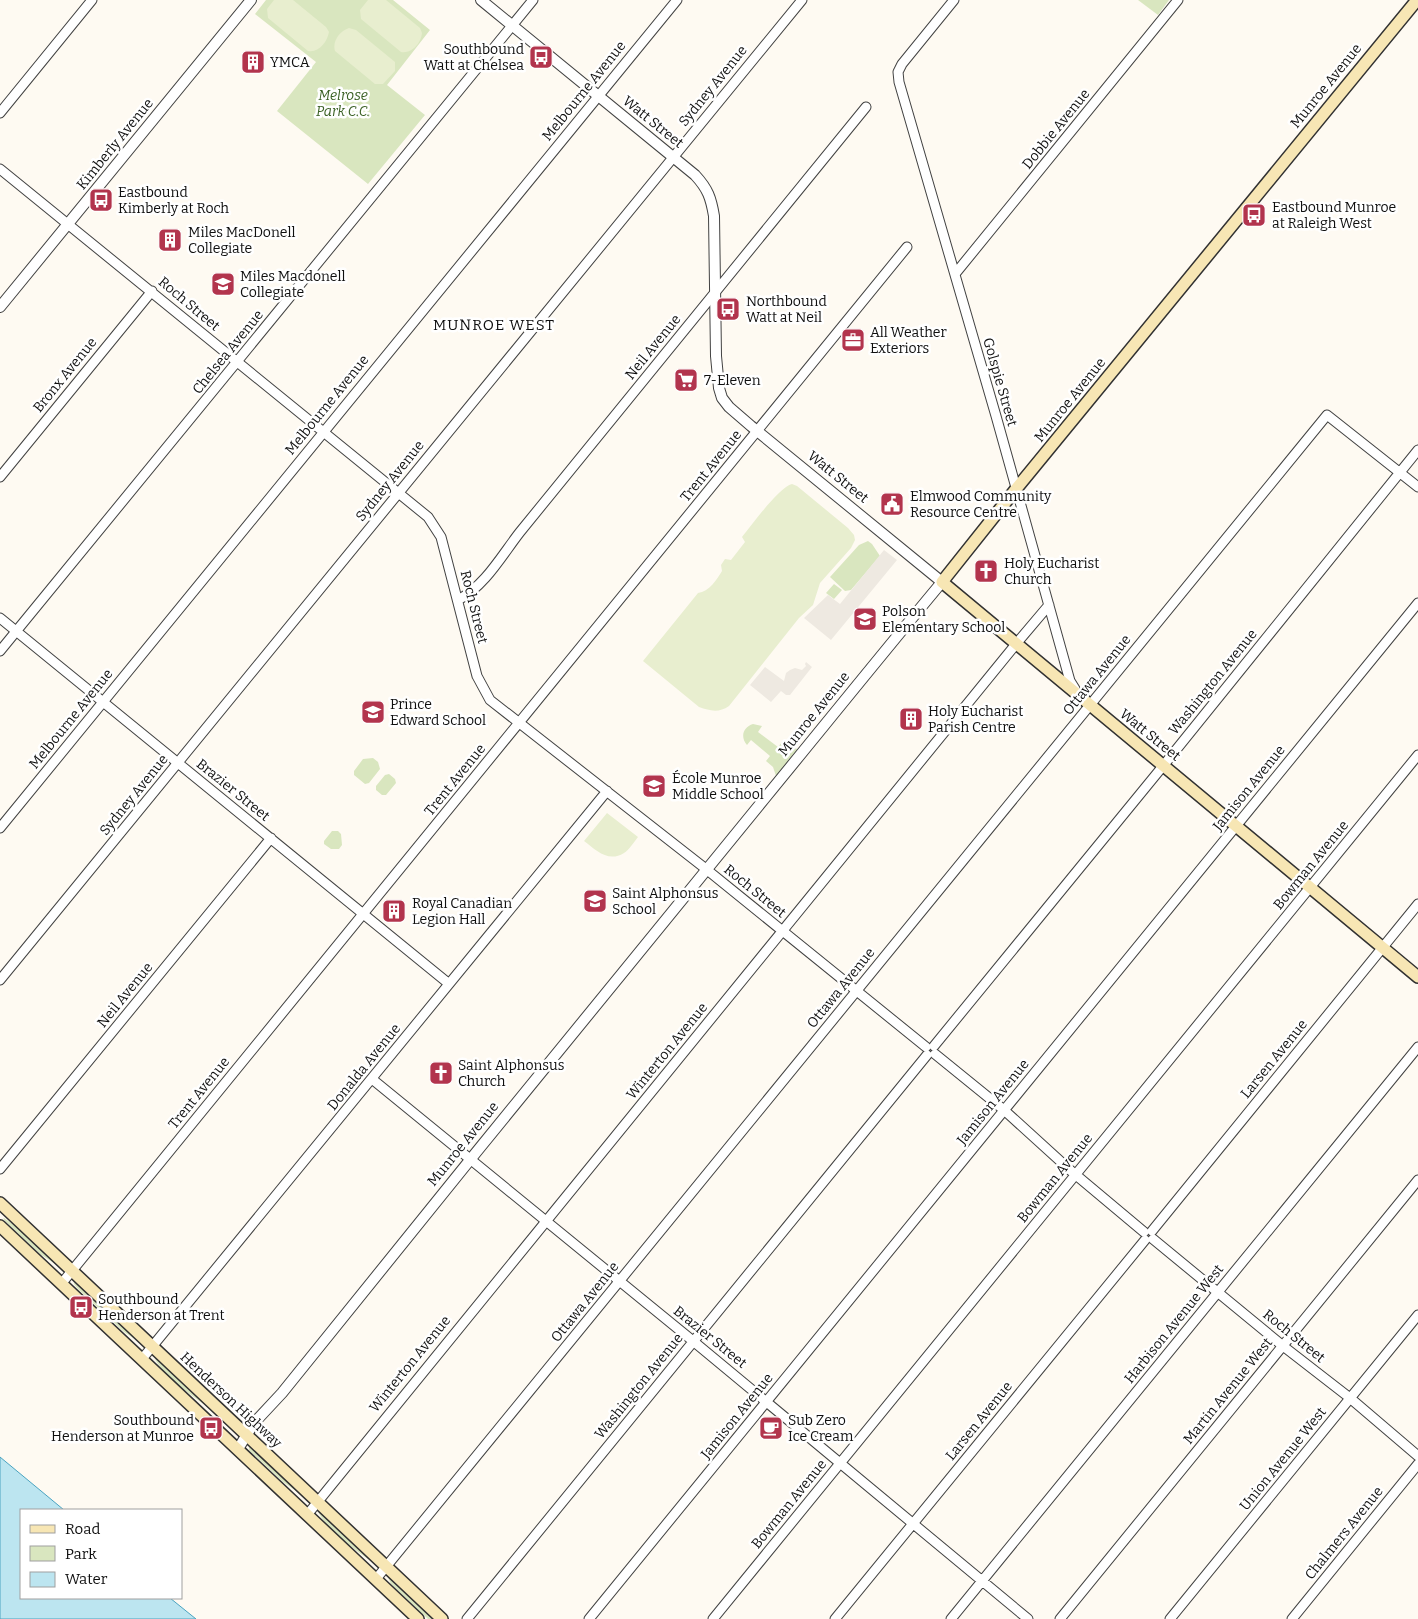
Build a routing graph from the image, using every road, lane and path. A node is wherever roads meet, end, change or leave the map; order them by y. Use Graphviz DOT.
graph roads {
  1 [pos="92,0"];
  2 [pos="251,0"];
  3 [pos="481,0"];
  4 [pos="533,0"];
  5 [pos="677,0"];
  6 [pos="802,0"];
  7 [pos="954,0"];
  8 [pos="1178,0"];
  9 [pos="1417,0"];
  10 [pos="512,26"];
  11 [pos="598,96"];
  12 [pos="866,107"];
  13 [pos="0,113"];
  14 [pos="673,157"];
  15 [pos="0,169"];
  16 [pos="68,224"];
  17 [pos="907,247"];
  18 [pos="955,274"];
  19 [pos="152,292"];
  20 [pos="715,294"];
  21 [pos="0,307"];
  22 [pos="237,363"];
  23 [pos="757,431"];
  24 [pos="323,432"];
  25 [pos="1418,450"];
  26 [pos="1400,472"];
  27 [pos="0,477"];
  28 [pos="1418,487"];
  29 [pos="1016,489"];
  30 [pos="398,493"];
  31 [pos="942,582"];
  32 [pos="458,600"];
  33 [pos="1418,603"];
  34 [pos="1049,605"];
  35 [pos="0,618"];
  36 [pos="16,632"];
  37 [pos="1016,644"];
  38 [pos="0,652"];
  39 [pos="1085,701"];
  40 [pos="103,702"];
  41 [pos="519,723"];
  42 [pos="1418,755"];
  43 [pos="178,763"];
  44 [pos="1163,766"];
  45 [pos="607,792"];
  46 [pos="1236,827"];
  47 [pos="0,828"];
  48 [pos="270,838"];
  49 [pos="706,869"];
  50 [pos="1310,888"];
  51 [pos="1418,904"];
  52 [pos="363,914"];
  53 [pos="782,931"];
  54 [pos="1383,948"];
  55 [pos="1418,977"];
  56 [pos="0,980"];
  57 [pos="448,983"];
  58 [pos="856,991"];
  59 [pos="1418,1047"];
  60 [pos="930,1051"];
  61 [pos="372,1079"];
  62 [pos="1004,1110"];
  63 [pos="469,1159"];
  64 [pos="0,1169"];
  65 [pos="1075,1175"];
  66 [pos="1418,1180"];
  67 [pos="0,1204"];
  68 [pos="546,1220"];
  69 [pos="0,1226"];
  70 [pos="1148,1235"];
  71 [pos="72,1270"];
  72 [pos="620,1281"];
  73 [pos="62,1283"];
  74 [pos="1218,1292"];
  75 [pos="1418,1315"];
  76 [pos="693,1341"];
  77 [pos="153,1346"];
  78 [pos="1283,1346"];
  79 [pos="142,1359"];
  80 [pos="1350,1398"];
  81 [pos="766,1402"];
  82 [pos="246,1435"];
  83 [pos="238,1449"];
  84 [pos="1418,1456"];
  85 [pos="840,1463"];
  86 [pos="1418,1464"];
  87 [pos="316,1501"];
  88 [pos="307,1515"];
  89 [pos="913,1524"];
  90 [pos="387,1567"];
  91 [pos="376,1579"];
  92 [pos="982,1581"];
  93 [pos="418,1619"];
  94 [pos="442,1619"];
  95 [pos="467,1619"];
  96 [pos="589,1619"];
  97 [pos="712,1619"];
  98 [pos="835,1619"];
  99 [pos="951,1619"];
  100 [pos="1028,1619"];
  101 [pos="1060,1619"];
  102 [pos="1170,1619"];
  103 [pos="1292,1619"];
  1 -- 13 [label="street"];
  2 -- 16 [label="street, Kimberly Avenue"];
  3 -- 10 [label="street, Watt Street"];
  4 -- 10 [label="street, Chelsea Avenue"];
  5 -- 11 [label="street, Melbourne Avenue"];
  6 -- 14 [label="street, Sydney Avenue"];
  7 -- 18 [label="street, Golspie Street"];
  8 -- 18 [label="street, Dobbie Avenue"];
  9 -- 29 [label="main road, Munroe Avenue"];
  10 -- 11 [label="street, Watt Street"];
  10 -- 22 [label="street, Chelsea Avenue"];
  11 -- 14 [label="street, Watt Street"];
  11 -- 24 [label="street, Melbourne Avenue"];
  12 -- 20 [label="street, Neil Avenue"];
  14 -- 20 [label="street, Watt Street"];
  14 -- 30 [label="street, Sydney Avenue"];
  15 -- 16 [label="street, Roch Street"];
  16 -- 19 [label="street, Roch Street"];
  16 -- 21 [label="street, Kimberly Avenue"];
  17 -- 23 [label="street, Trent Avenue"];
  18 -- 29 [label="street, Golspie Street"];
  19 -- 22 [label="street, Roch Street"];
  19 -- 27 [label="street, Bronx Avenue"];
  20 -- 23 [label="street, Watt Street"];
  20 -- 32 [label="street, Neil Avenue"];
  22 -- 24 [label="street, Roch Street"];
  22 -- 36 [label="street, Chelsea Avenue"];
  23 -- 31 [label="street, Watt Street"];
  23 -- 41 [label="street, Trent Avenue"];
  24 -- 30 [label="street, Roch Street"];
  24 -- 40 [label="street, Melbourne Avenue"];
  25 -- 26 [label="street, Washington Avenue"];
  26 -- 28 [label="street"];
  26 -- 39 [label="street, Ottawa Avenue"];
  26 -- 44 [label="street, Washington Avenue"];
  29 -- 31 [label="main road, Munroe Avenue"];
  29 -- 34 [label="street, Golspie Street"];
  30 -- 32 [label="street, Roch Street"];
  30 -- 43 [label="street, Sydney Avenue"];
  31 -- 37 [label="main road, Watt Street"];
  31 -- 49 [label="street, Munroe Avenue"];
  32 -- 41 [label="street, Roch Street"];
  33 -- 46 [label="street, Jamison Avenue"];
  34 -- 37 [label="street, Winterton Avenue"];
  34 -- 39 [label="street, Golspie Street"];
  35 -- 36 [label="street, Brazier Street"];
  36 -- 38 [label="street, Chelsea Avenue"];
  36 -- 40 [label="street, Brazier Street"];
  37 -- 39 [label="main road, Watt Street"];
  37 -- 53 [label="street, Winterton Avenue"];
  39 -- 44 [label="main road, Watt Street"];
  39 -- 58 [label="street, Ottawa Avenue"];
  40 -- 43 [label="street, Brazier Street"];
  40 -- 47 [label="street, Melbourne Avenue"];
  41 -- 45 [label="street, Roch Street"];
  41 -- 52 [label="street, Trent Avenue"];
  42 -- 50 [label="street, Bowman Avenue"];
  43 -- 48 [label="street, Brazier Street"];
  43 -- 56 [label="street, Sydney Avenue"];
  44 -- 46 [label="main road, Watt Street"];
  44 -- 60 [label="street, Washington Avenue"];
  45 -- 49 [label="street, Roch Street"];
  45 -- 57 [label="street, Donalda Avenue"];
  46 -- 50 [label="main road, Watt Street"];
  46 -- 62 [label="street, Jamison Avenue"];
  48 -- 52 [label="street, Brazier Street"];
  48 -- 64 [label="street, Neil Avenue"];
  49 -- 53 [label="street, Roch Street"];
  49 -- 63 [label="street, Munroe Avenue"];
  50 -- 54 [label="main road, Watt Street"];
  50 -- 65 [label="street, Bowman Avenue"];
  51 -- 54 [label="street, Larsen Avenue"];
  52 -- 57 [label="street, Brazier Street"];
  52 -- 71 [label="street, Trent Avenue"];
  53 -- 58 [label="street, Roch Street"];
  53 -- 68 [label="street, Winterton Avenue"];
  54 -- 55 [label="main road, Watt Street"];
  54 -- 70 [label="street, Larsen Avenue"];
  57 -- 61 [label="street, Donalda Avenue"];
  58 -- 60 [label="street, Roch Street"];
  58 -- 72 [label="street, Ottawa Avenue"];
  59 -- 74 [label="street, Harbison Avenue West"];
  60 -- 62 [label="street, Roch Street"];
  60 -- 76 [label="street, Washington Avenue"];
  61 -- 63 [label="street, Brazier Street"];
  61 -- 77 [label="street, Donalda Avenue"];
  62 -- 65 [label="street, Roch Street"];
  62 -- 81 [label="street, Jamison Avenue"];
  63 -- 68 [label="street, Brazier Street"];
  63 -- 82 [label="street, Munroe Avenue"];
  65 -- 70 [label="street, Roch Street"];
  65 -- 85 [label="street, Bowman Avenue"];
  66 -- 78 [label="street, Martin Avenue West"];
  67 -- 71 [label="main road, Henderson Highway"];
  68 -- 72 [label="street, Brazier Street"];
  68 -- 87 [label="street, Winterton Avenue"];
  69 -- 73 [label="main road"];
  70 -- 74 [label="street, Roch Street"];
  70 -- 89 [label="street, Larsen Avenue"];
  71 -- 73 [label="street, Trent Avenue"];
  71 -- 77 [label="main road, Henderson Highway"];
  72 -- 76 [label="street, Brazier Street"];
  72 -- 90 [label="street, Ottawa Avenue"];
  73 -- 79 [label="main road"];
  74 -- 78 [label="street, Roch Street"];
  74 -- 92 [label="street, Harbison Avenue West"];
  75 -- 80 [label="street, Union Avenue West"];
  76 -- 81 [label="street, Brazier Street"];
  76 -- 95 [label="street, Washington Avenue"];
  77 -- 79 [label="street, Donalda Avenue"];
  77 -- 82 [label="main road, Henderson Highway"];
  78 -- 80 [label="street, Roch Street"];
  78 -- 101 [label="street, Martin Avenue West"];
  79 -- 83 [label="main road"];
  80 -- 84 [label="street, Roch Street"];
  80 -- 102 [label="street, Union Avenue West"];
  81 -- 85 [label="street, Brazier Street"];
  81 -- 96 [label="street, Jamison Avenue"];
  82 -- 83 [label="street, Munroe Avenue"];
  82 -- 87 [label="main road, Henderson Highway"];
  83 -- 88 [label="main road"];
  85 -- 89 [label="street, Brazier Street"];
  85 -- 97 [label="street, Bowman Avenue"];
  86 -- 103 [label="street, Chalmers Avenue"];
  87 -- 88 [label="street, Winterton Avenue"];
  87 -- 90 [label="main road, Henderson Highway"];
  88 -- 91 [label="main road"];
  89 -- 92 [label="street, Brazier Street"];
  89 -- 98 [label="street, Larsen Avenue"];
  90 -- 91 [label="street, Ottawa Avenue"];
  90 -- 94 [label="main road, Henderson Highway"];
  91 -- 93 [label="main road"];
  92 -- 99 [label="street, Harbison Avenue West"];
  92 -- 100 [label="street, Brazier Street"];
}
